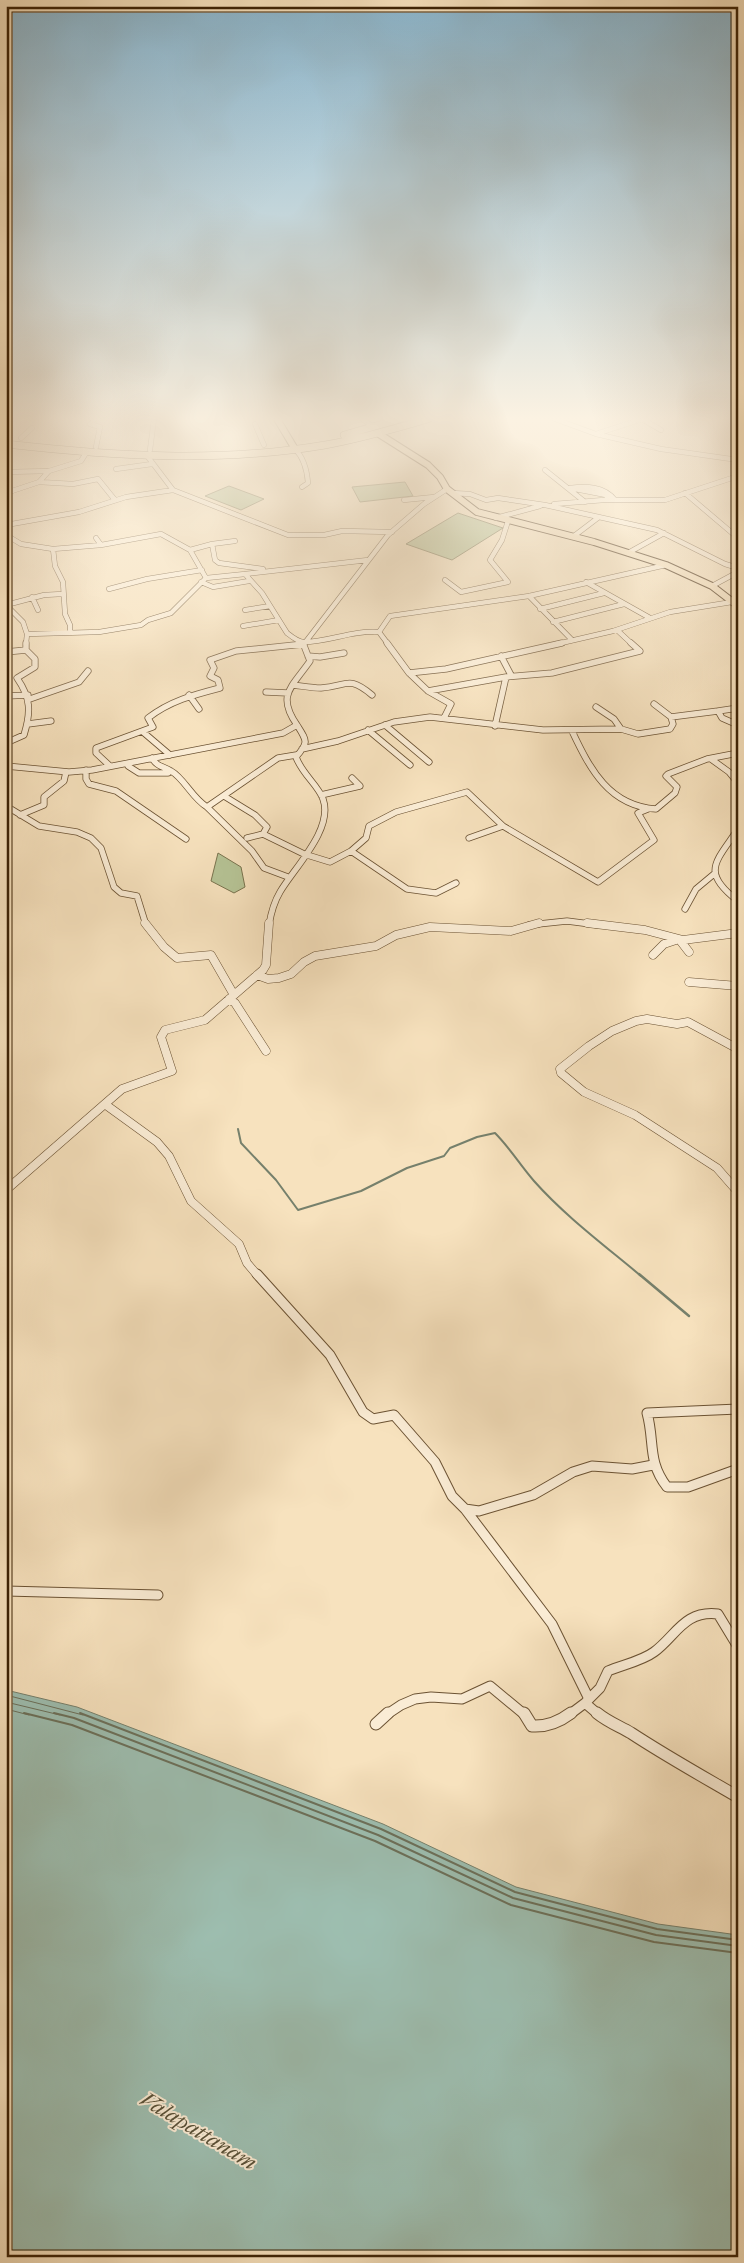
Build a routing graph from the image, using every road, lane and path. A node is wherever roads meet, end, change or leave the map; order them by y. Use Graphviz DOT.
graph roads {
  1 [pos="261,525"];
  2 [pos="401,525"];
  3 [pos="507,525"];
  4 [pos="520,525"];
  5 [pos="589,525"];
  6 [pos="630,525"];
  7 [pos="722,525"];
  8 [pos="392,532"];
  9 [pos="664,533"];
  10 [pos="6,535"];
  11 [pos="574,536"];
  12 [pos="96,538"];
  13 [pos="738,538"];
  14 [pos="235,541"];
  15 [pos="212,544"];
  16 [pos="101,545"];
  17 [pos="54,549"];
  18 [pos="190,550"];
  19 [pos="628,553"];
  20 [pos="368,560"];
  21 [pos="666,565"];
  22 [pos="738,568"];
  23 [pos="202,570"];
  24 [pos="272,570"];
  25 [pos="738,572"];
  26 [pos="245,574"];
  27 [pos="203,580"];
  28 [pos="444,580"];
  29 [pos="249,581"];
  30 [pos="586,582"];
  31 [pos="712,586"];
  32 [pos="109,589"];
  33 [pos="604,593"];
  34 [pos="62,594"];
  35 [pos="529,596"];
  36 [pos="32,597"];
  37 [pos="624,604"];
  38 [pos="735,604"];
  39 [pos="6,605"];
  40 [pos="270,606"];
  41 [pos="540,609"];
  42 [pos="38,610"];
  43 [pos="245,610"];
  44 [pos="650,618"];
  45 [pos="279,620"];
  46 [pos="553,622"];
  47 [pos="243,626"];
  48 [pos="617,630"];
  49 [pos="379,632"];
  50 [pos="27,634"];
  51 [pos="70,634"];
  52 [pos="572,640"];
  53 [pos="303,643"];
  54 [pos="26,650"];
  55 [pos="6,652"];
  56 [pos="344,653"];
  57 [pos="308,656"];
  58 [pos="502,656"];
  59 [pos="88,671"];
  60 [pos="409,673"];
  61 [pos="350,675"];
  62 [pos="508,676"];
  63 [pos="359,684"];
  64 [pos="293,685"];
  65 [pos="428,691"];
  66 [pos="266,692"];
  67 [pos="288,693"];
  68 [pos="190,695"];
  69 [pos="372,695"];
  70 [pos="6,696"];
  71 [pos="29,697"];
  72 [pos="654,704"];
  73 [pos="596,707"];
  74 [pos="738,708"];
  75 [pos="199,709"];
  76 [pos="718,712"];
  77 [pos="671,717"];
  78 [pos="444,718"];
  79 [pos="51,721"];
  80 [pos="28,724"];
  81 [pos="385,724"];
  82 [pos="297,725"];
  83 [pos="738,725"];
  84 [pos="495,726"];
  85 [pos="621,729"];
  86 [pos="368,730"];
  87 [pos="572,731"];
  88 [pos="143,732"];
  89 [pos="6,743"];
  90 [pos="302,749"];
  91 [pos="738,753"];
  92 [pos="170,755"];
  93 [pos="296,755"];
  94 [pos="152,758"];
  95 [pos="711,759"];
  96 [pos="428,762"];
  97 [pos="128,763"];
  98 [pos="410,765"];
  99 [pos="6,766"];
  100 [pos="110,766"];
  101 [pos="86,770"];
  102 [pos="66,772"];
  103 [pos="175,774"];
  104 [pos="352,778"];
  105 [pos="738,783"];
  106 [pos="321,795"];
  107 [pos="224,796"];
  108 [pos="6,806"];
  109 [pos="207,807"];
  110 [pos="648,809"];
  111 [pos="20,814"];
  112 [pos="503,826"];
  113 [pos="738,829"];
  114 [pos="263,834"];
  115 [pos="247,838"];
  116 [pos="469,838"];
  117 [pos="186,839"];
  118 [pos="350,851"];
  119 [pos="304,854"];
  120 [pos="714,874"];
  121 [pos="288,877"];
  122 [pos="456,883"];
  123 [pos="738,901"];
  124 [pos="685,909"];
  125 [pos="738,933"];
  126 [pos="679,939"];
  127 [pos="689,952"];
  128 [pos="653,955"];
  129 [pos="257,975"];
  130 [pos="689,982"];
  131 [pos="738,986"];
  132 [pos="231,997"];
  133 [pos="738,1049"];
  134 [pos="266,1052"];
  135 [pos="106,1105"];
  136 [pos="6,1190"];
  137 [pos="738,1192"];
  138 [pos="738,1409"];
  139 [pos="653,1466"];
  140 [pos="738,1469"];
  141 [pos="465,1509"];
  142 [pos="6,1591"];
  143 [pos="158,1595"];
  144 [pos="738,1647"];
  145 [pos="587,1701"];
  146 [pos="376,1724"];
  147 [pos="738,1796"];
  1 -- 8 [label="street"];
  2 -- 8 [label="street"];
  3 -- 28 [label="street"];
  4 -- 11 [label="main road"];
  5 -- 11 [label="street"];
  6 -- 9 [label="street"];
  7 -- 13 [label="street"];
  8 -- 20 [label="street"];
  9 -- 19 [label="street"];
  9 -- 22 [label="street"];
  10 -- 17 [label="street"];
  11 -- 19 [label="main road"];
  12 -- 16 [label="street"];
  14 -- 15 [label="street"];
  15 -- 18 [label="street"];
  15 -- 24 [label="street"];
  16 -- 17 [label="street"];
  16 -- 18 [label="street"];
  17 -- 34 [label="street"];
  18 -- 23 [label="street"];
  19 -- 21 [label="main road"];
  20 -- 24 [label="street"];
  20 -- 53 [label="street"];
  21 -- 30 [label="street"];
  21 -- 31 [label="main road"];
  23 -- 27 [label="street"];
  23 -- 32 [label="street"];
  24 -- 26 [label="street"];
  25 -- 31 [label="street"];
  26 -- 27 [label="street"];
  26 -- 29 [label="street"];
  27 -- 29 [label="street"];
  27 -- 51 [label="street"];
  29 -- 40 [label="street"];
  30 -- 33 [label="street"];
  30 -- 35 [label="street"];
  31 -- 38 [label="main road"];
  33 -- 37 [label="street"];
  33 -- 41 [label="street"];
  34 -- 36 [label="street"];
  34 -- 51 [label="street"];
  35 -- 41 [label="street"];
  35 -- 49 [label="street"];
  36 -- 39 [label="street"];
  36 -- 42 [label="street"];
  37 -- 44 [label="street"];
  37 -- 46 [label="street"];
  38 -- 44 [label="street"];
  39 -- 50 [label="street"];
  40 -- 43 [label="street"];
  40 -- 45 [label="street"];
  41 -- 46 [label="street"];
  44 -- 48 [label="street"];
  45 -- 47 [label="street"];
  45 -- 53 [label="street"];
  46 -- 52 [label="street"];
  48 -- 52 [label="street"];
  48 -- 62 [label="street"];
  49 -- 53 [label="street"];
  49 -- 60 [label="street"];
  50 -- 51 [label="street"];
  50 -- 54 [label="street"];
  52 -- 58 [label="street"];
  53 -- 57 [label="street"];
  53 -- 68 [label="street"];
  54 -- 55 [label="street"];
  54 -- 71 [label="street"];
  56 -- 57 [label="street"];
  57 -- 64 [label="street"];
  58 -- 60 [label="street"];
  58 -- 62 [label="street"];
  59 -- 71 [label="street"];
  60 -- 65 [label="street"];
  61 -- 63 [label="street"];
  62 -- 65 [label="street"];
  62 -- 84 [label="street"];
  63 -- 64 [label="street"];
  63 -- 69 [label="street"];
  64 -- 67 [label="street"];
  65 -- 78 [label="street"];
  66 -- 67 [label="street"];
  67 -- 82 [label="street"];
  68 -- 75 [label="street"];
  68 -- 88 [label="street"];
  70 -- 71 [label="street"];
  71 -- 80 [label="street"];
  72 -- 77 [label="street"];
  73 -- 85 [label="street"];
  74 -- 76 [label="street"];
  76 -- 77 [label="street"];
  76 -- 83 [label="street"];
  77 -- 85 [label="street"];
  78 -- 81 [label="street"];
  78 -- 84 [label="street"];
  79 -- 80 [label="street"];
  80 -- 89 [label="street"];
  81 -- 86 [label="street"];
  81 -- 96 [label="street"];
  82 -- 90 [label="street"];
  82 -- 92 [label="street"];
  84 -- 87 [label="street"];
  85 -- 87 [label="street"];
  86 -- 90 [label="street"];
  86 -- 98 [label="street"];
  87 -- 110 [label="street"];
  88 -- 92 [label="street"];
  88 -- 100 [label="street"];
  90 -- 93 [label="street"];
  91 -- 95 [label="street"];
  92 -- 94 [label="street"];
  93 -- 106 [label="street"];
  93 -- 107 [label="street"];
  94 -- 97 [label="street"];
  94 -- 103 [label="street"];
  95 -- 105 [label="street"];
  95 -- 110 [label="street"];
  97 -- 100 [label="street"];
  97 -- 103 [label="street"];
  99 -- 102 [label="street"];
  100 -- 101 [label="street"];
  101 -- 102 [label="street"];
  101 -- 117 [label="street"];
  102 -- 111 [label="street"];
  103 -- 109 [label="street"];
  104 -- 106 [label="street"];
  106 -- 119 [label="street"];
  107 -- 109 [label="street"];
  107 -- 114 [label="street"];
  108 -- 111 [label="street"];
  109 -- 121 [label="street"];
  110 -- 112 [label="street"];
  111 -- 132 [label="street"];
  112 -- 116 [label="street"];
  112 -- 118 [label="street"];
  113 -- 120 [label="street"];
  114 -- 115 [label="street"];
  114 -- 119 [label="street"];
  118 -- 119 [label="street"];
  118 -- 122 [label="street"];
  119 -- 121 [label="street"];
  120 -- 123 [label="street"];
  120 -- 124 [label="street"];
  121 -- 129 [label="street"];
  125 -- 126 [label="street"];
  126 -- 127 [label="street"];
  126 -- 128 [label="street"];
  126 -- 129 [label="street"];
  129 -- 132 [label="street"];
  130 -- 131 [label="street"];
  132 -- 134 [label="street"];
  132 -- 135 [label="street"];
  133 -- 137 [label="street"];
  135 -- 136 [label="street"];
  135 -- 141 [label="street"];
  138 -- 139 [label="street"];
  139 -- 140 [label="street"];
  139 -- 141 [label="street"];
  141 -- 145 [label="street"];
  142 -- 143 [label="street"];
  144 -- 145 [label="street"];
  145 -- 146 [label="street"];
  145 -- 147 [label="street"];
}
